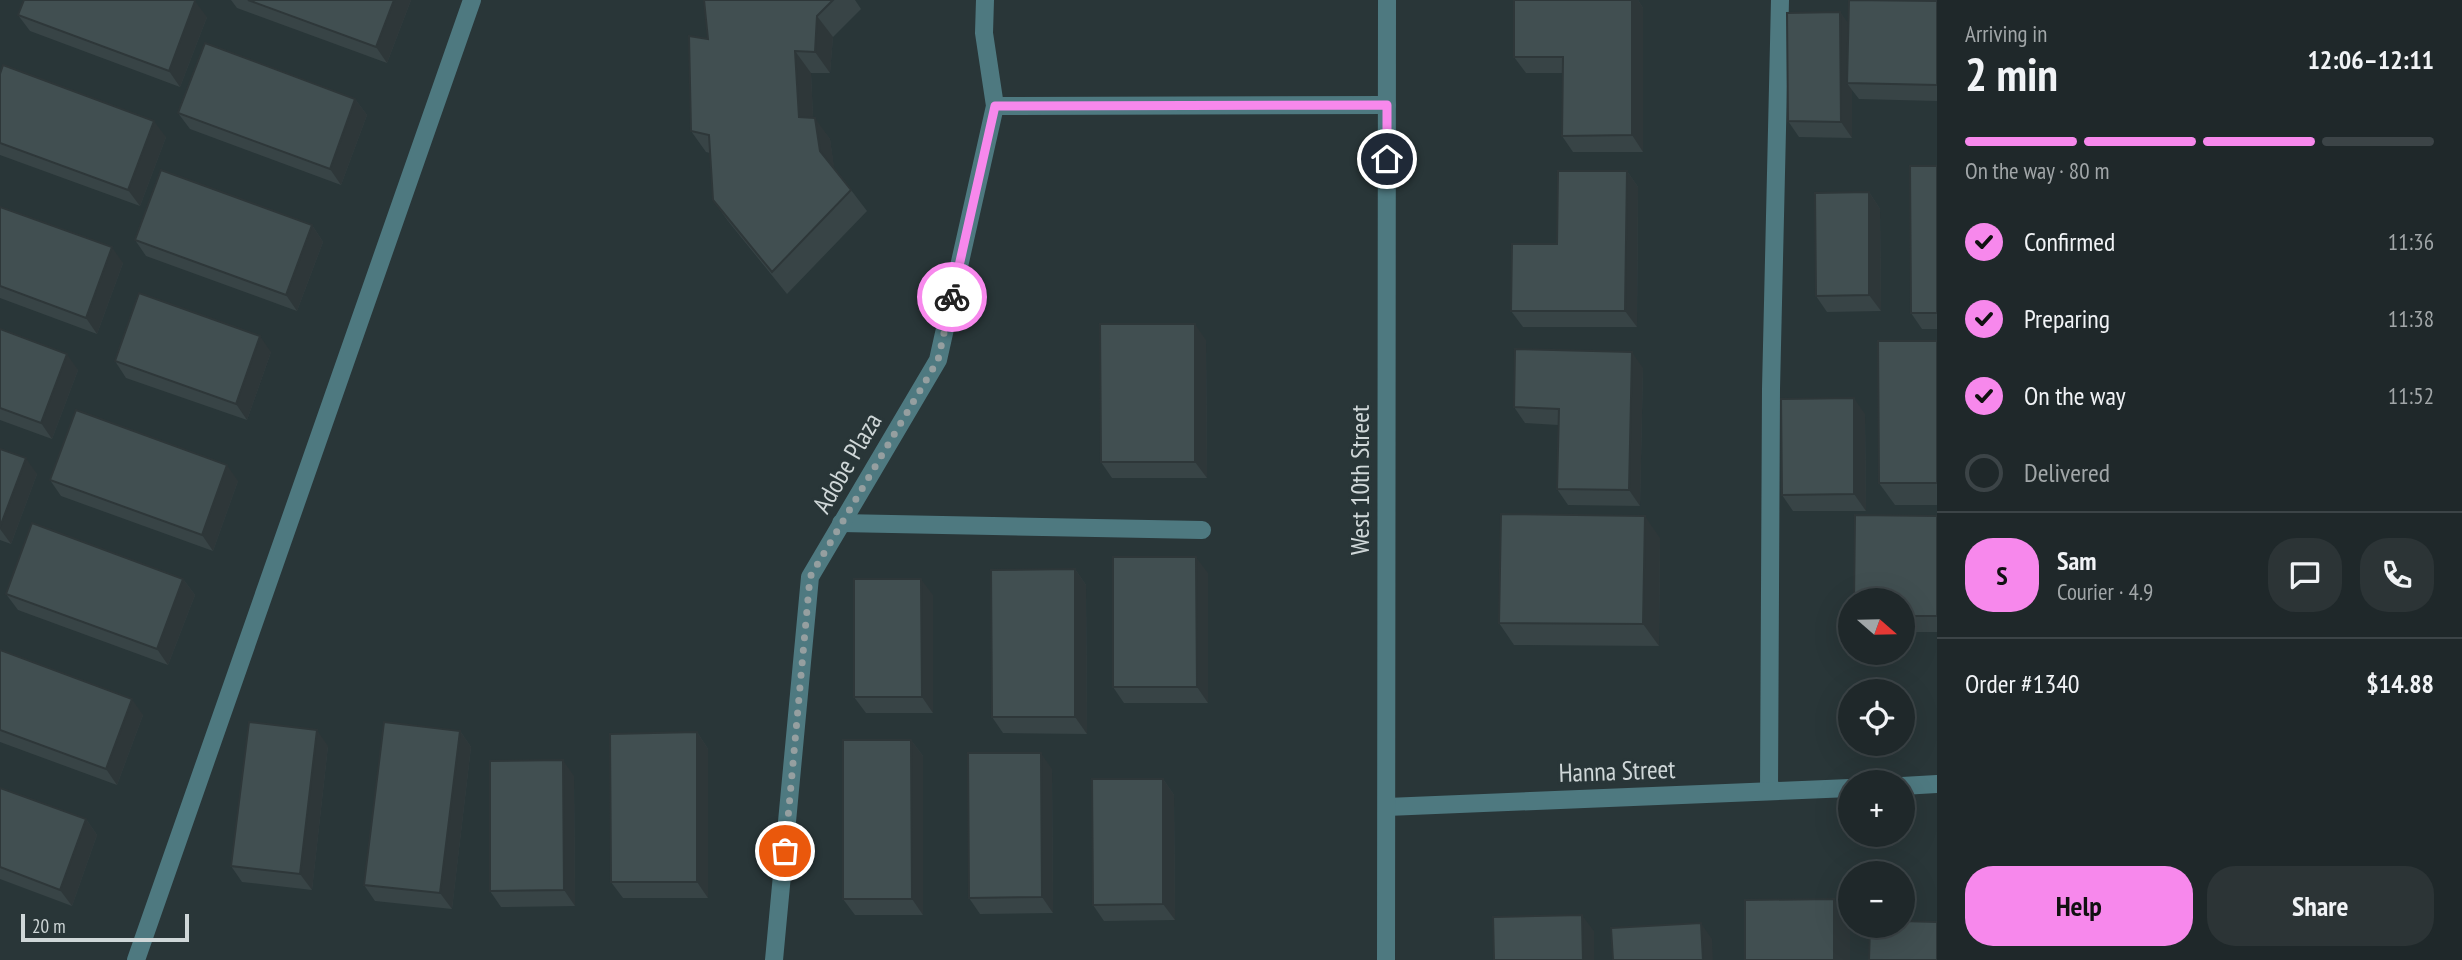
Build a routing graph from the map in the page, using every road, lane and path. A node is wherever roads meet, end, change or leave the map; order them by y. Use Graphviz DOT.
graph roads {
  1 [pos="472,0"];
  2 [pos="985,0"];
  3 [pos="1387,0"];
  4 [pos="1780,0"];
  5 [pos="1387,105"];
  6 [pos="995,106"];
  7 [pos="841,523"];
  8 [pos="1202,530"];
  9 [pos="1937,785"];
  10 [pos="1915,786"];
  11 [pos="1838,788"];
  12 [pos="1769,791"];
  13 [pos="1387,807"];
  14 [pos="136,960"];
  15 [pos="774,960"];
  16 [pos="1386,960"];
  1 -- 14 [label="street"];
  2 -- 6 [label="street, Adobe Plaza"];
  3 -- 5 [label="street, West 10th Street"];
  4 -- 12 [label="street"];
  5 -- 6 [label="street"];
  5 -- 13 [label="street, West 10th Street"];
  6 -- 7 [label="street, Adobe Plaza"];
  7 -- 8 [label="street"];
  7 -- 15 [label="street, Adobe Plaza"];
  9 -- 10 [label="street"];
  11 -- 12 [label="street, Hanna Street"];
  12 -- 13 [label="street, Hanna Street"];
  13 -- 16 [label="street, West 10th Street"];
}
